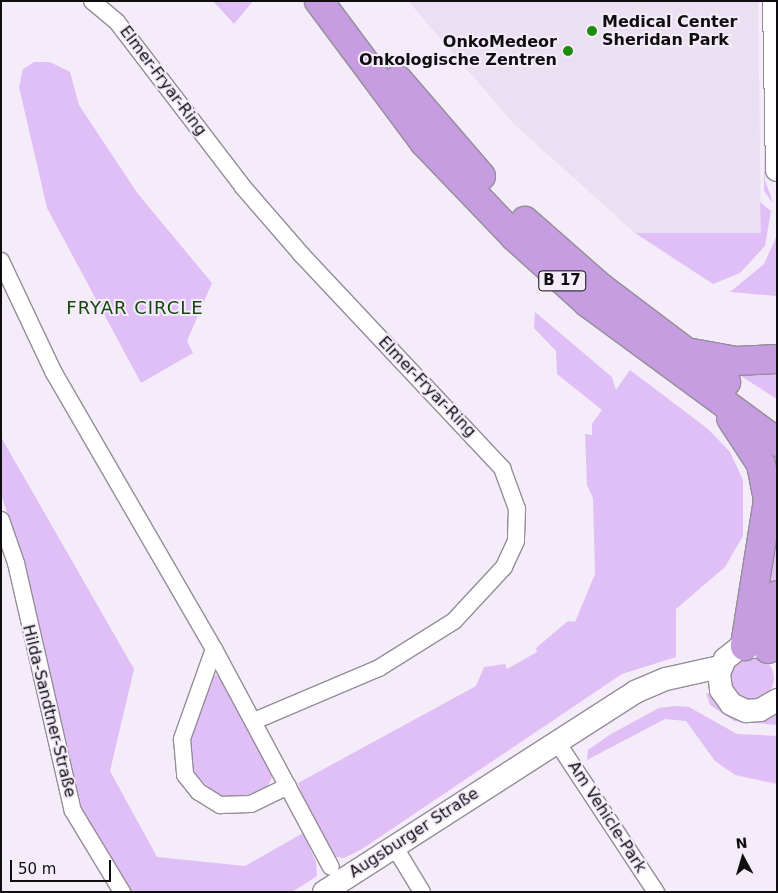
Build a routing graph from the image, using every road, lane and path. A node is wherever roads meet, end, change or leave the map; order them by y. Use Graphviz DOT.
graph roads {
  1 [pos="92,1"];
  2 [pos="319,1"];
  3 [pos="342,1"];
  4 [pos="774,1"];
  5 [pos="777,170"];
  6 [pos="1,261"];
  7 [pos="685,352"];
  8 [pos="777,359"];
  9 [pos="719,400"];
  10 [pos="777,418"];
  11 [pos="777,442"];
  12 [pos="1,520"];
  13 [pos="777,595"];
  14 [pos="214,648"];
  15 [pos="763,650"];
  16 [pos="720,667"];
  17 [pos="721,690"];
  18 [pos="635,692"];
  19 [pos="777,700"];
  20 [pos="254,721"];
  21 [pos="557,742"];
  22 [pos="288,786"];
  23 [pos="394,846"];
  24 [pos="331,867"];
  25 [pos="122,892"];
  26 [pos="324,892"];
  27 [pos="422,892"];
  28 [pos="656,892"];
  1 -- 20 [label="street, Elmer-Fryar-Ring"];
  2 -- 9 [label="highway, B 17"];
  3 -- 7 [label="highway, B 17"];
  4 -- 5 [label="street"];
  6 -- 14 [label="street"];
  7 -- 8 [label="highway"];
  7 -- 10 [label="highway, B 17"];
  9 -- 11 [label="highway, B 17"];
  9 -- 15 [label="highway"];
  12 -- 25 [label="street, Hilda-Sandtner-Straße"];
  13 -- 15 [label="highway"];
  14 -- 20 [label="street"];
  14 -- 22 [label="street"];
  15 -- 16 [label="street"];
  16 -- 17 [label="street"];
  16 -- 18 [label="street, Augsburger Straße"];
  17 -- 18 [label="street"];
  17 -- 19 [label="street"];
  18 -- 21 [label="street, Augsburger Straße"];
  20 -- 22 [label="street"];
  21 -- 23 [label="street, Augsburger Straße"];
  21 -- 28 [label="street, Am Vehicle-Park"];
  22 -- 24 [label="street"];
  23 -- 26 [label="street, Augsburger Straße"];
  23 -- 27 [label="street"];
}
